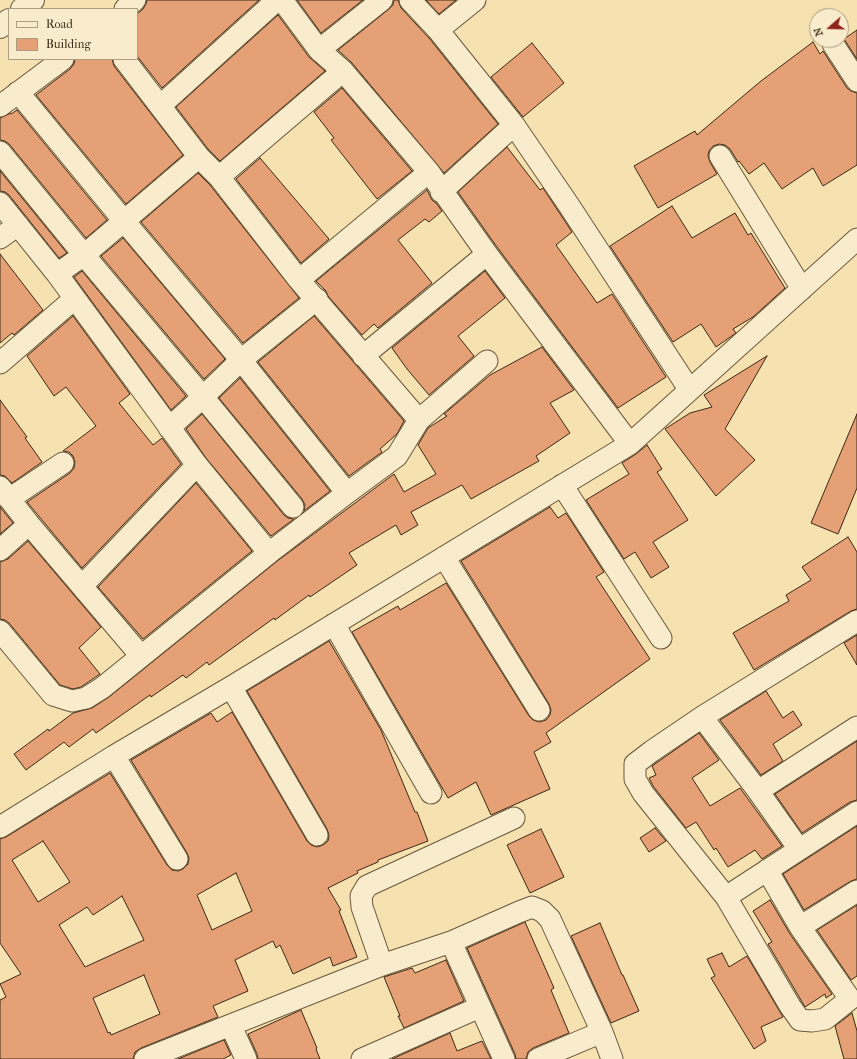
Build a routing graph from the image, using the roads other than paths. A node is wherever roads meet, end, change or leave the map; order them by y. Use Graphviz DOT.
graph roads {
  1 [pos="33,0"];
  2 [pos="135,0"];
  3 [pos="278,0"];
  4 [pos="282,0"];
  5 [pos="382,0"];
  6 [pos="410,0"];
  7 [pos="476,0"];
  8 [pos="23,8"];
  9 [pos="126,8"];
  10 [pos="8,21"];
  11 [pos="0,27"];
  12 [pos="438,30"];
  13 [pos="836,48"];
  14 [pos="319,50"];
  15 [pos="62,60"];
  16 [pos="125,60"];
  17 [pos="343,71"];
  18 [pos="857,81"];
  19 [pos="18,92"];
  20 [pos="0,106"];
  21 [pos="160,106"];
  22 [pos="514,125"];
  23 [pos="0,152"];
  24 [pos="198,156"];
  25 [pos="720,156"];
  26 [pos="429,172"];
  27 [pos="219,177"];
  28 [pos="441,192"];
  29 [pos="0,203"];
  30 [pos="124,221"];
  31 [pos="18,225"];
  32 [pos="0,238"];
  33 [pos="857,239"];
  34 [pos="487,254"];
  35 [pos="84,255"];
  36 [pos="57,274"];
  37 [pos="299,280"];
  38 [pos="802,289"];
  39 [pos="316,299"];
  40 [pos="74,300"];
  41 [pos="363,356"];
  42 [pos="241,360"];
  43 [pos="487,362"];
  44 [pos="0,363"];
  45 [pos="690,389"];
  46 [pos="203,397"];
  47 [pos="419,420"];
  48 [pos="169,428"];
  49 [pos="630,444"];
  50 [pos="63,463"];
  51 [pos="197,466"];
  52 [pos="562,485"];
  53 [pos="347,492"];
  54 [pos="4,493"];
  55 [pos="293,507"];
  56 [pos="30,524"];
  57 [pos="0,550"];
  58 [pos="269,553"];
  59 [pos="444,557"];
  60 [pos="82,586"];
  61 [pos="857,622"];
  62 [pos="334,624"];
  63 [pos="0,631"];
  64 [pos="661,638"];
  65 [pos="141,656"];
  66 [pos="231,687"];
  67 [pos="539,710"];
  68 [pos="702,717"];
  69 [pos="857,727"];
  70 [pos="114,756"];
  71 [pos="758,791"];
  72 [pos="431,793"];
  73 [pos="857,812"];
  74 [pos="514,818"];
  75 [pos="0,827"];
  76 [pos="318,835"];
  77 [pos="799,849"];
  78 [pos="177,859"];
  79 [pos="767,870"];
  80 [pos="857,891"];
  81 [pos="726,897"];
  82 [pos="800,927"];
  83 [pos="451,942"];
  84 [pos="382,965"];
  85 [pos="855,1003"];
  86 [pos="480,1007"];
  87 [pos="231,1026"];
  88 [pos="602,1032"];
  89 [pos="145,1059"];
  90 [pos="246,1059"];
  91 [pos="362,1059"];
  92 [pos="504,1059"];
  93 [pos="538,1059"];
  94 [pos="612,1059"];
  1 -- 8 [label="street"];
  2 -- 9 [label="street"];
  3 -- 21 [label="street"];
  4 -- 14 [label="street"];
  5 -- 14 [label="street"];
  6 -- 12 [label="street"];
  7 -- 12 [label="street"];
  10 -- 11 [label="street"];
  12 -- 22 [label="street"];
  13 -- 18 [label="street"];
  14 -- 17 [label="street"];
  15 -- 19 [label="street"];
  16 -- 21 [label="street"];
  17 -- 26 [label="street"];
  17 -- 27 [label="street"];
  19 -- 20 [label="street"];
  19 -- 30 [label="street"];
  21 -- 24 [label="street"];
  22 -- 28 [label="street"];
  22 -- 45 [label="street"];
  23 -- 35 [label="street"];
  24 -- 27 [label="street"];
  24 -- 30 [label="street"];
  25 -- 38 [label="street"];
  26 -- 28 [label="street"];
  26 -- 37 [label="street"];
  27 -- 37 [label="street"];
  28 -- 34 [label="street"];
  29 -- 31 [label="street"];
  30 -- 35 [label="street"];
  30 -- 42 [label="street"];
  31 -- 32 [label="street"];
  31 -- 36 [label="street"];
  33 -- 38 [label="street"];
  34 -- 41 [label="street"];
  34 -- 49 [label="street"];
  35 -- 36 [label="street"];
  35 -- 46 [label="street"];
  36 -- 40 [label="street"];
  37 -- 39 [label="street"];
  38 -- 45 [label="street"];
  39 -- 41 [label="street"];
  39 -- 42 [label="street"];
  40 -- 44 [label="street"];
  40 -- 48 [label="street"];
  41 -- 47 [label="street"];
  42 -- 46 [label="street"];
  42 -- 53 [label="street"];
  43 -- 47 [label="street"];
  45 -- 49 [label="street"];
  46 -- 48 [label="street"];
  46 -- 55 [label="street"];
  47 -- 53 [label="street"];
  48 -- 51 [label="street"];
  49 -- 52 [label="street"];
  50 -- 54 [label="street"];
  51 -- 58 [label="street"];
  51 -- 60 [label="street"];
  52 -- 59 [label="street"];
  52 -- 64 [label="street"];
  53 -- 58 [label="street"];
  54 -- 56 [label="street"];
  56 -- 57 [label="street"];
  56 -- 60 [label="street"];
  58 -- 65 [label="street"];
  59 -- 62 [label="street"];
  59 -- 67 [label="street"];
  60 -- 65 [label="street"];
  61 -- 68 [label="street"];
  62 -- 66 [label="street"];
  62 -- 72 [label="street"];
  63 -- 65 [label="street"];
  66 -- 70 [label="street"];
  66 -- 76 [label="street"];
  68 -- 71 [label="street"];
  68 -- 81 [label="street"];
  69 -- 71 [label="street"];
  70 -- 75 [label="street"];
  70 -- 78 [label="street"];
  71 -- 77 [label="street"];
  73 -- 77 [label="street"];
  74 -- 84 [label="street"];
  77 -- 79 [label="street"];
  79 -- 81 [label="street"];
  79 -- 82 [label="street"];
  80 -- 82 [label="street"];
  81 -- 85 [label="street"];
  82 -- 85 [label="street"];
  83 -- 84 [label="street"];
  83 -- 86 [label="street"];
  83 -- 88 [label="street"];
  84 -- 87 [label="street"];
  86 -- 91 [label="street"];
  86 -- 92 [label="street"];
  87 -- 89 [label="street"];
  87 -- 90 [label="street"];
  88 -- 93 [label="street"];
  88 -- 94 [label="street"];
}
